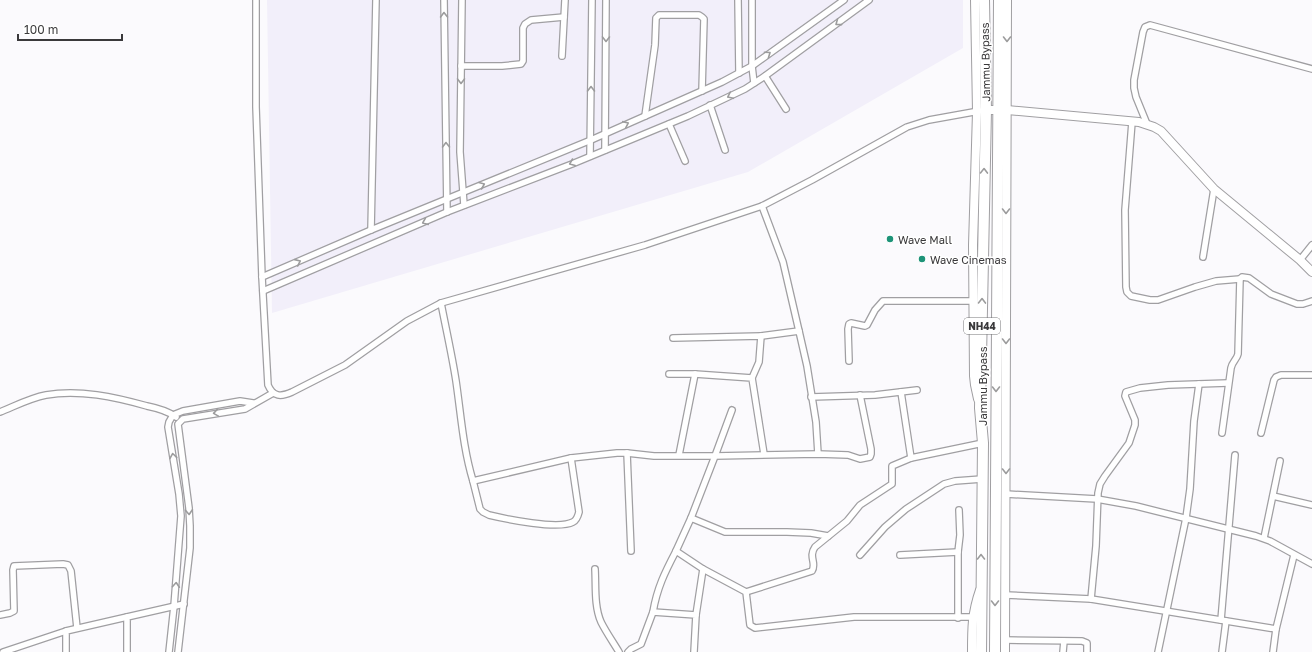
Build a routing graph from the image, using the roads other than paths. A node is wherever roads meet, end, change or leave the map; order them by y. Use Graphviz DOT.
graph roads {
  1 [pos="256,0"];
  2 [pos="376,0"];
  3 [pos="444,0"];
  4 [pos="462,0"];
  5 [pos="565,0"];
  6 [pos="592,0"];
  7 [pos="606,0"];
  8 [pos="738,0"];
  9 [pos="752,0"];
  10 [pos="844,0"];
  11 [pos="869,0"];
  12 [pos="975,0"];
  13 [pos="984,0"];
  14 [pos="999,0"];
  15 [pos="1007,0"];
  16 [pos="564,16"];
  17 [pos="562,56"];
  18 [pos="461,66"];
  19 [pos="752,66"];
  20 [pos="1312,69"];
  21 [pos="739,73"];
  22 [pos="765,76"];
  23 [pos="754,83"];
  24 [pos="702,91"];
  25 [pos="710,105"];
  26 [pos="786,109"];
  27 [pos="1003,110"];
  28 [pos="981,111"];
  29 [pos="645,116"];
  30 [pos="1132,122"];
  31 [pos="669,124"];
  32 [pos="1147,124"];
  33 [pos="605,134"];
  34 [pos="591,140"];
  35 [pos="605,150"];
  36 [pos="725,150"];
  37 [pos="590,156"];
  38 [pos="685,161"];
  39 [pos="1214,189"];
  40 [pos="463,192"];
  41 [pos="446,199"];
  42 [pos="464,205"];
  43 [pos="762,206"];
  44 [pos="447,212"];
  45 [pos="371,230"];
  46 [pos="1312,245"];
  47 [pos="1203,257"];
  48 [pos="1300,260"];
  49 [pos="1312,272"];
  50 [pos="262,277"];
  51 [pos="1240,279"];
  52 [pos="263,290"];
  53 [pos="973,301"];
  54 [pos="1312,301"];
  55 [pos="441,303"];
  56 [pos="799,331"];
  57 [pos="761,336"];
  58 [pos="673,338"];
  59 [pos="849,361"];
  60 [pos="669,374"];
  61 [pos="695,374"];
  62 [pos="1312,375"];
  63 [pos="752,378"];
  64 [pos="1228,383"];
  65 [pos="1199,384"];
  66 [pos="917,390"];
  67 [pos="901,392"];
  68 [pos="273,393"];
  69 [pos="860,395"];
  70 [pos="811,397"];
  71 [pos="253,403"];
  72 [pos="980,408"];
  73 [pos="732,410"];
  74 [pos="0,412"];
  75 [pos="173,415"];
  76 [pos="181,421"];
  77 [pos="1222,433"];
  78 [pos="1261,433"];
  79 [pos="983,443"];
  80 [pos="627,453"];
  81 [pos="764,454"];
  82 [pos="818,454"];
  83 [pos="679,455"];
  84 [pos="1235,455"];
  85 [pos="715,456"];
  86 [pos="571,458"];
  87 [pos="911,458"];
  88 [pos="1280,461"];
  89 [pos="982,479"];
  90 [pos="473,481"];
  91 [pos="1006,494"];
  92 [pos="1273,496"];
  93 [pos="1097,499"];
  94 [pos="1312,505"];
  95 [pos="959,510"];
  96 [pos="691,518"];
  97 [pos="1186,518"];
  98 [pos="1228,528"];
  99 [pos="828,536"];
  100 [pos="1264,538"];
  101 [pos="631,551"];
  102 [pos="676,551"];
  103 [pos="958,552"];
  104 [pos="860,554"];
  105 [pos="900,554"];
  106 [pos="1294,555"];
  107 [pos="1312,564"];
  108 [pos="596,569"];
  109 [pos="703,569"];
  110 [pos="746,592"];
  111 [pos="1005,595"];
  112 [pos="1091,599"];
  113 [pos="184,604"];
  114 [pos="174,606"];
  115 [pos="1167,611"];
  116 [pos="653,612"];
  117 [pos="0,614"];
  118 [pos="696,615"];
  119 [pos="127,617"];
  120 [pos="958,618"];
  121 [pos="977,618"];
  122 [pos="1224,620"];
  123 [pos="76,623"];
  124 [pos="1276,629"];
  125 [pos="66,631"];
  126 [pos="1005,640"];
  127 [pos="1064,641"];
  128 [pos="3,652"];
  129 [pos="66,652"];
  130 [pos="127,652"];
  131 [pos="169,652"];
  132 [pos="178,652"];
  133 [pos="619,652"];
  134 [pos="628,652"];
  135 [pos="694,652"];
  136 [pos="972,652"];
  137 [pos="981,652"];
  138 [pos="995,652"];
  139 [pos="1005,652"];
  140 [pos="1064,652"];
  141 [pos="1087,652"];
  142 [pos="1158,652"];
  143 [pos="1222,652"];
  144 [pos="1273,652"];
  1 -- 50 [label="street"];
  2 -- 45 [label="street"];
  41 -- 3 [label="street, one-way"];
  4 -- 18 [label="street"];
  5 -- 16 [label="street"];
  34 -- 6 [label="street, one-way"];
  7 -- 33 [label="street, one-way"];
  8 -- 21 [label="street"];
  9 -- 19 [label="street"];
  19 -- 10 [label="street, one-way"];
  11 -- 22 [label="street, one-way"];
  12 -- 28 [label="street"];
  13 -- 28 [label="highway, Jammu Bypass / NH44"];
  14 -- 27 [label="highway, Jammu Bypass / NH44"];
  15 -- 27 [label="street, one-way"];
  16 -- 17 [label="street"];
  16 -- 18 [label="street"];
  18 -- 40 [label="street, one-way"];
  19 -- 21 [label="street"];
  19 -- 23 [label="street"];
  20 -- 32 [label="street"];
  21 -- 24 [label="street"];
  22 -- 23 [label="street"];
  22 -- 26 [label="street"];
  23 -- 25 [label="street, one-way"];
  24 -- 29 [label="street"];
  24 -- 29 [label="street"];
  25 -- 31 [label="street"];
  25 -- 36 [label="street"];
  27 -- 28 [label="street"];
  27 -- 30 [label="street"];
  27 -- 91 [label="street, one-way"];
  27 -- 138 [label="highway, Jammu Bypass / NH44, one-way"];
  28 -- 43 [label="street"];
  28 -- 53 [label="street"];
  72 -- 28 [label="highway, Jammu Bypass / NH44, one-way"];
  33 -- 29 [label="street, one-way"];
  30 -- 32 [label="street"];
  30 -- 51 [label="street"];
  31 -- 35 [label="street"];
  31 -- 38 [label="street"];
  32 -- 39 [label="street"];
  33 -- 34 [label="street"];
  33 -- 35 [label="street"];
  34 -- 37 [label="street"];
  40 -- 34 [label="street, one-way"];
  35 -- 37 [label="street"];
  37 -- 42 [label="street, one-way"];
  39 -- 47 [label="street"];
  39 -- 48 [label="street"];
  40 -- 41 [label="street"];
  40 -- 42 [label="street"];
  41 -- 44 [label="street"];
  41 -- 45 [label="street"];
  42 -- 44 [label="street"];
  43 -- 55 [label="street"];
  43 -- 56 [label="street"];
  44 -- 52 [label="street, one-way"];
  50 -- 45 [label="street, one-way"];
  46 -- 48 [label="street"];
  48 -- 49 [label="street"];
  50 -- 52 [label="street"];
  51 -- 54 [label="street"];
  51 -- 64 [label="street"];
  52 -- 68 [label="street"];
  53 -- 59 [label="street"];
  53 -- 72 [label="street"];
  55 -- 68 [label="street"];
  55 -- 90 [label="street"];
  56 -- 57 [label="street"];
  56 -- 70 [label="street"];
  57 -- 58 [label="street"];
  57 -- 63 [label="street"];
  60 -- 61 [label="street"];
  61 -- 63 [label="street"];
  61 -- 83 [label="street"];
  62 -- 78 [label="street"];
  63 -- 81 [label="street"];
  64 -- 65 [label="street"];
  64 -- 77 [label="street"];
  65 -- 93 [label="street"];
  65 -- 97 [label="street"];
  66 -- 67 [label="street"];
  67 -- 69 [label="street"];
  67 -- 87 [label="street"];
  68 -- 71 [label="street"];
  69 -- 70 [label="street"];
  69 -- 82 [label="street"];
  70 -- 82 [label="street"];
  71 -- 75 [label="street"];
  71 -- 76 [label="street, one-way"];
  72 -- 79 [label="highway, Jammu Bypass / NH44"];
  73 -- 85 [label="street"];
  74 -- 75 [label="street"];
  75 -- 76 [label="street"];
  114 -- 75 [label="street, one-way"];
  76 -- 113 [label="street, one-way"];
  79 -- 87 [label="street"];
  79 -- 89 [label="highway, Jammu Bypass / NH44"];
  80 -- 83 [label="street"];
  80 -- 86 [label="street"];
  80 -- 101 [label="street"];
  81 -- 82 [label="street"];
  81 -- 85 [label="street"];
  83 -- 85 [label="street"];
  84 -- 98 [label="street"];
  85 -- 96 [label="street"];
  86 -- 90 [label="street"];
  86 -- 90 [label="street"];
  87 -- 99 [label="street"];
  88 -- 92 [label="street"];
  89 -- 104 [label="street"];
  121 -- 89 [label="highway, Jammu Bypass / NH44, one-way"];
  91 -- 93 [label="street"];
  91 -- 111 [label="street"];
  92 -- 94 [label="street"];
  92 -- 100 [label="street"];
  93 -- 97 [label="street"];
  93 -- 112 [label="street"];
  95 -- 103 [label="street"];
  96 -- 99 [label="street"];
  96 -- 102 [label="street"];
  97 -- 98 [label="street"];
  97 -- 115 [label="street"];
  98 -- 100 [label="street"];
  98 -- 122 [label="street"];
  99 -- 110 [label="street"];
  100 -- 106 [label="street"];
  102 -- 109 [label="street"];
  102 -- 116 [label="street"];
  103 -- 105 [label="street"];
  103 -- 120 [label="street"];
  106 -- 107 [label="street"];
  106 -- 124 [label="street"];
  108 -- 133 [label="street"];
  109 -- 110 [label="street"];
  109 -- 118 [label="street"];
  110 -- 120 [label="street"];
  111 -- 112 [label="street"];
  111 -- 126 [label="street"];
  112 -- 115 [label="street"];
  113 -- 114 [label="street"];
  113 -- 132 [label="street"];
  114 -- 119 [label="street"];
  114 -- 131 [label="street"];
  115 -- 122 [label="street"];
  115 -- 142 [label="street"];
  116 -- 118 [label="street"];
  116 -- 134 [label="street"];
  117 -- 123 [label="street"];
  118 -- 135 [label="street"];
  119 -- 123 [label="street"];
  119 -- 130 [label="street"];
  120 -- 121 [label="street"];
  121 -- 136 [label="street"];
  121 -- 137 [label="highway, Jammu Bypass / NH44"];
  122 -- 124 [label="street"];
  122 -- 143 [label="street"];
  123 -- 125 [label="street"];
  124 -- 144 [label="street"];
  125 -- 128 [label="street"];
  125 -- 129 [label="street"];
  126 -- 127 [label="street"];
  126 -- 139 [label="street"];
  127 -- 140 [label="street"];
  127 -- 141 [label="street"];
}
